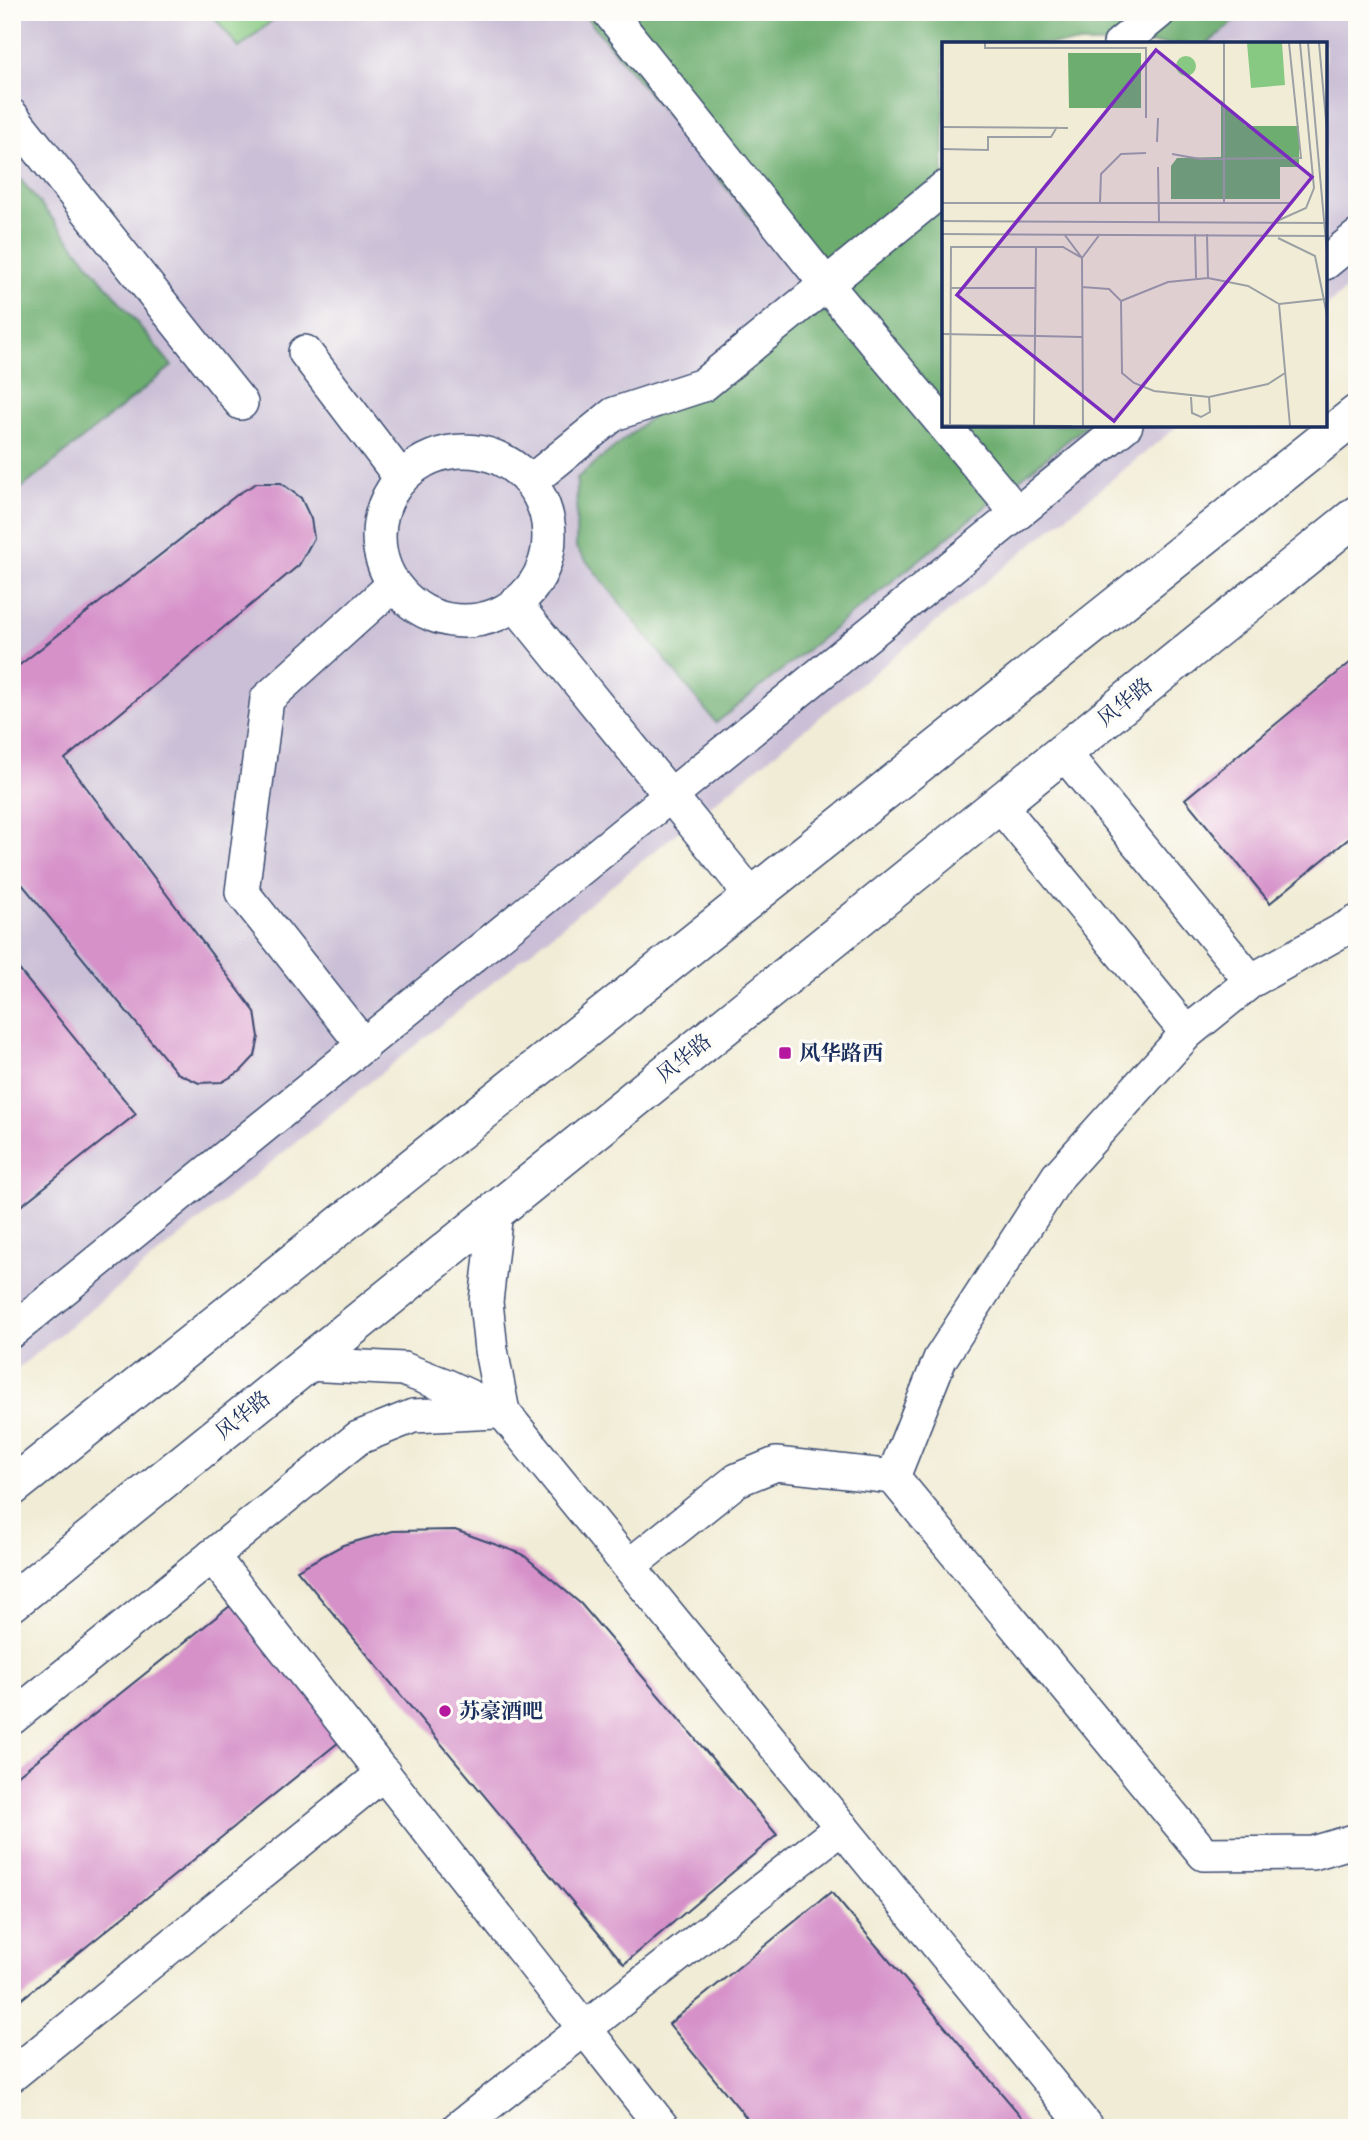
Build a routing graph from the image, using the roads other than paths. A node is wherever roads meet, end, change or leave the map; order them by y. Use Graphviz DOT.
graph roads {
  1 [pos="609,12"];
  2 [pos="1159,12"];
  3 [pos="1122,42"];
  4 [pos="12,116"];
  5 [pos="942,190"];
  6 [pos="1357,237"];
  7 [pos="1327,261"];
  8 [pos="826,284"];
  9 [pos="305,352"];
  10 [pos="241,403"];
  11 [pos="942,423"];
  12 [pos="1352,425"];
  13 [pos="946,427"];
  14 [pos="1124,427"];
  15 [pos="401,478"];
  16 [pos="530,482"];
  17 [pos="1017,513"];
  18 [pos="1357,515"];
  19 [pos="393,585"];
  20 [pos="515,604"];
  21 [pos="1063,752"];
  22 [pos="671,796"];
  23 [pos="999,804"];
  24 [pos="752,895"];
  25 [pos="1357,922"];
  26 [pos="1251,981"];
  27 [pos="1187,1033"];
  28 [pos="364,1046"];
  29 [pos="496,1211"];
  30 [pos="12,1332"];
  31 [pos="306,1364"];
  32 [pos="503,1412"];
  33 [pos="893,1477"];
  34 [pos="12,1487"];
  35 [pos="212,1556"];
  36 [pos="629,1566"];
  37 [pos="12,1602"];
  38 [pos="12,1718"];
  39 [pos="384,1773"];
  40 [pos="842,1827"];
  41 [pos="1357,1840"];
  42 [pos="585,2028"];
  43 [pos="12,2075"];
  44 [pos="458,2128"];
  45 [pos="663,2128"];
  46 [pos="1087,2128"];
  1 -- 8 [label="street"];
  2 -- 3 [label="street"];
  4 -- 10 [label="street"];
  5 -- 8 [label="street"];
  6 -- 7 [label="street"];
  8 -- 11 [label="street"];
  8 -- 16 [label="street"];
  9 -- 15 [label="street"];
  12 -- 24 [label="main road"];
  13 -- 17 [label="street"];
  14 -- 17 [label="street"];
  15 -- 16 [label="street"];
  15 -- 19 [label="street"];
  16 -- 20 [label="street"];
  17 -- 22 [label="street"];
  18 -- 21 [label="main road, 风华路"];
  19 -- 20 [label="street"];
  19 -- 28 [label="street"];
  20 -- 22 [label="street"];
  21 -- 23 [label="main road, 风华路"];
  21 -- 26 [label="street"];
  22 -- 24 [label="street"];
  22 -- 28 [label="street"];
  23 -- 27 [label="street"];
  23 -- 29 [label="main road, 风华路"];
  24 -- 34 [label="main road"];
  25 -- 26 [label="street"];
  26 -- 27 [label="street"];
  27 -- 33 [label="street"];
  28 -- 30 [label="street"];
  29 -- 31 [label="main road, 风华路"];
  29 -- 32 [label="street"];
  31 -- 32 [label="street"];
  31 -- 37 [label="main road, 风华路"];
  32 -- 35 [label="street"];
  32 -- 36 [label="street"];
  33 -- 36 [label="street"];
  33 -- 41 [label="street"];
  35 -- 38 [label="street"];
  35 -- 39 [label="street"];
  36 -- 40 [label="street"];
  39 -- 42 [label="street"];
  39 -- 43 [label="street"];
  40 -- 42 [label="street"];
  40 -- 46 [label="street"];
  42 -- 44 [label="street"];
  42 -- 45 [label="street"];
}
